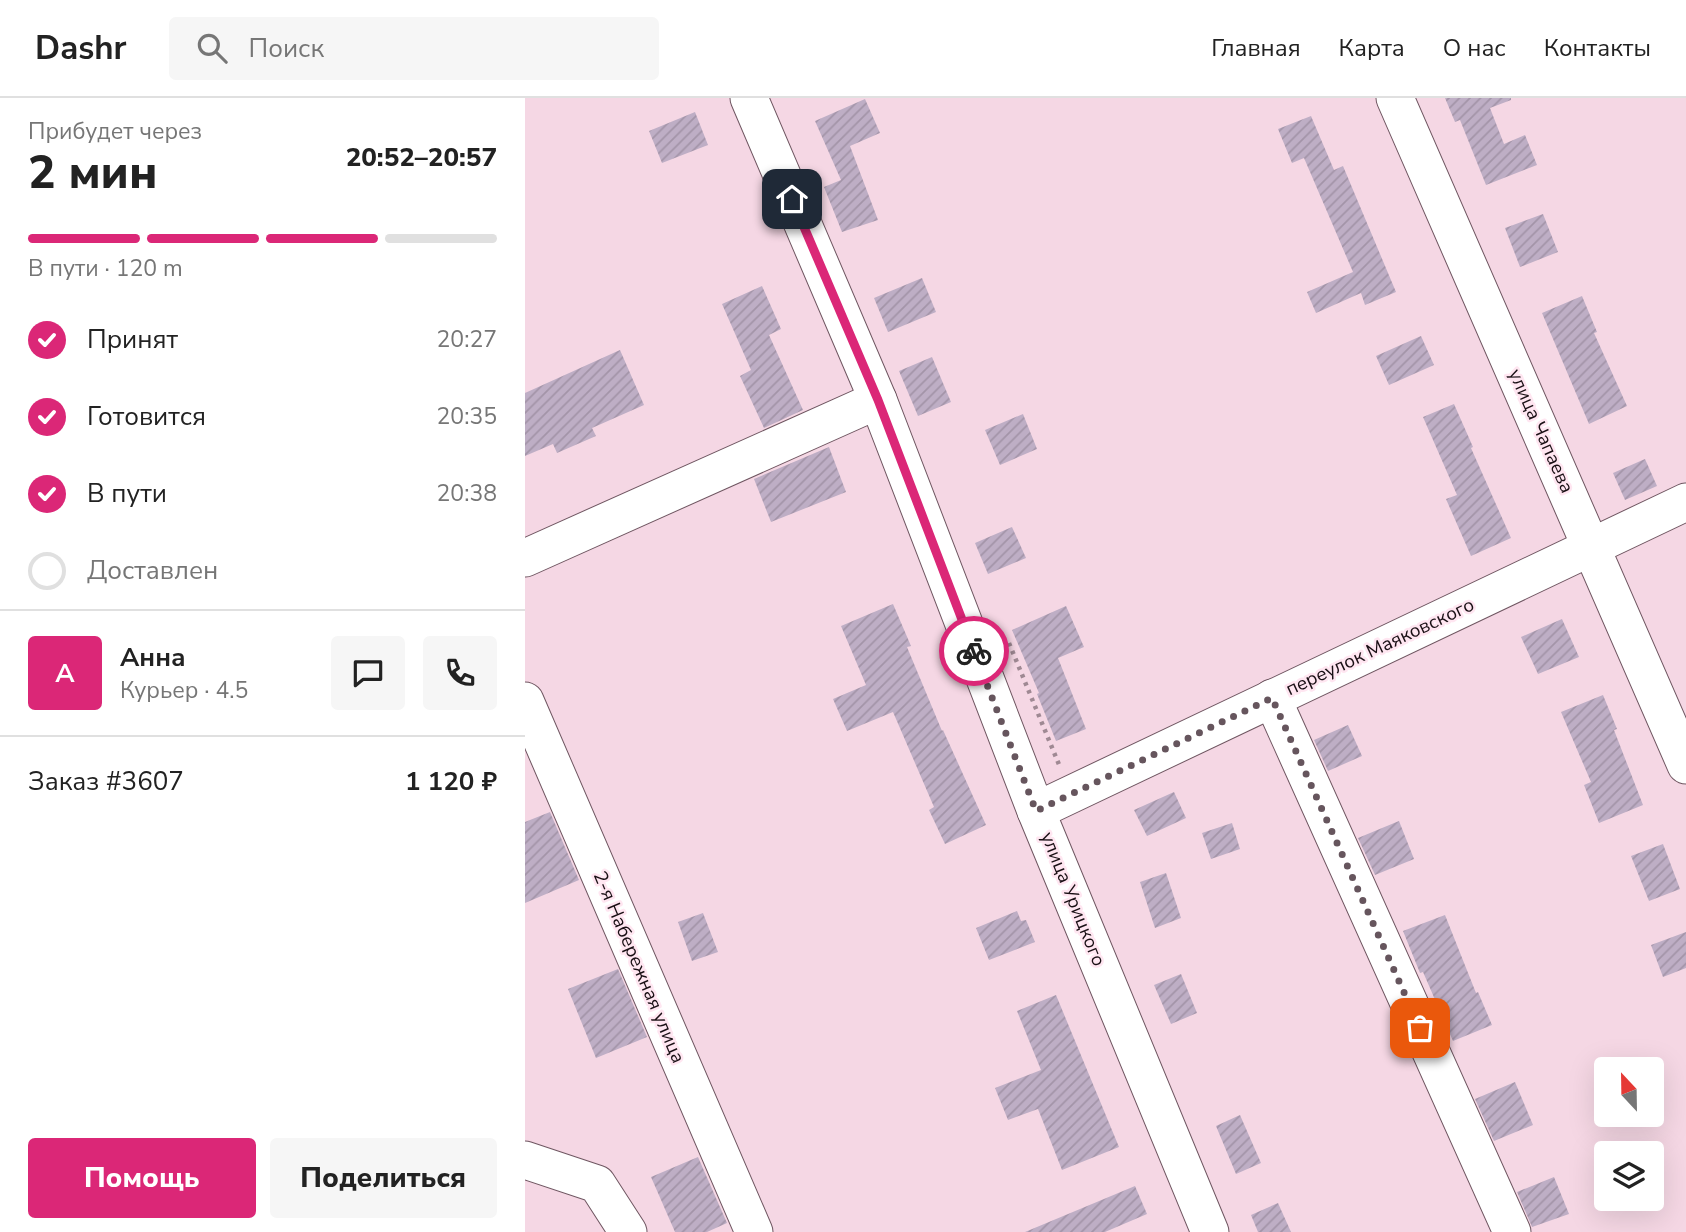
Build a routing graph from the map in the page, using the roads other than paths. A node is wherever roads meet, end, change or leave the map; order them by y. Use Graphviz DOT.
graph roads {
  1 [pos="749,98"];
  2 [pos="1395,98"];
  3 [pos="878,400"];
  4 [pos="1686,502"];
  5 [pos="1592,547"];
  6 [pos="525,558"];
  7 [pos="1272,698"];
  8 [pos="525,701"];
  9 [pos="1686,765"];
  10 [pos="1036,811"];
  11 [pos="525,1160"];
  12 [pos="628,1232"];
  13 [pos="754,1232"];
  14 [pos="1210,1232"];
  15 [pos="1512,1232"];
  1 -- 3 [label="street, улица Урицкого"];
  2 -- 5 [label="street, улица Чапаева"];
  3 -- 6 [label="street"];
  3 -- 10 [label="street, улица Урицкого"];
  4 -- 5 [label="street, переулок Маяковского"];
  5 -- 7 [label="street, переулок Маяковского"];
  5 -- 9 [label="street, улица Чапаева"];
  7 -- 10 [label="street, переулок Маяковского"];
  7 -- 15 [label="street"];
  8 -- 13 [label="street, 2-я Набережная улица"];
  10 -- 14 [label="street, улица Урицкого"];
  11 -- 12 [label="street"];
}
